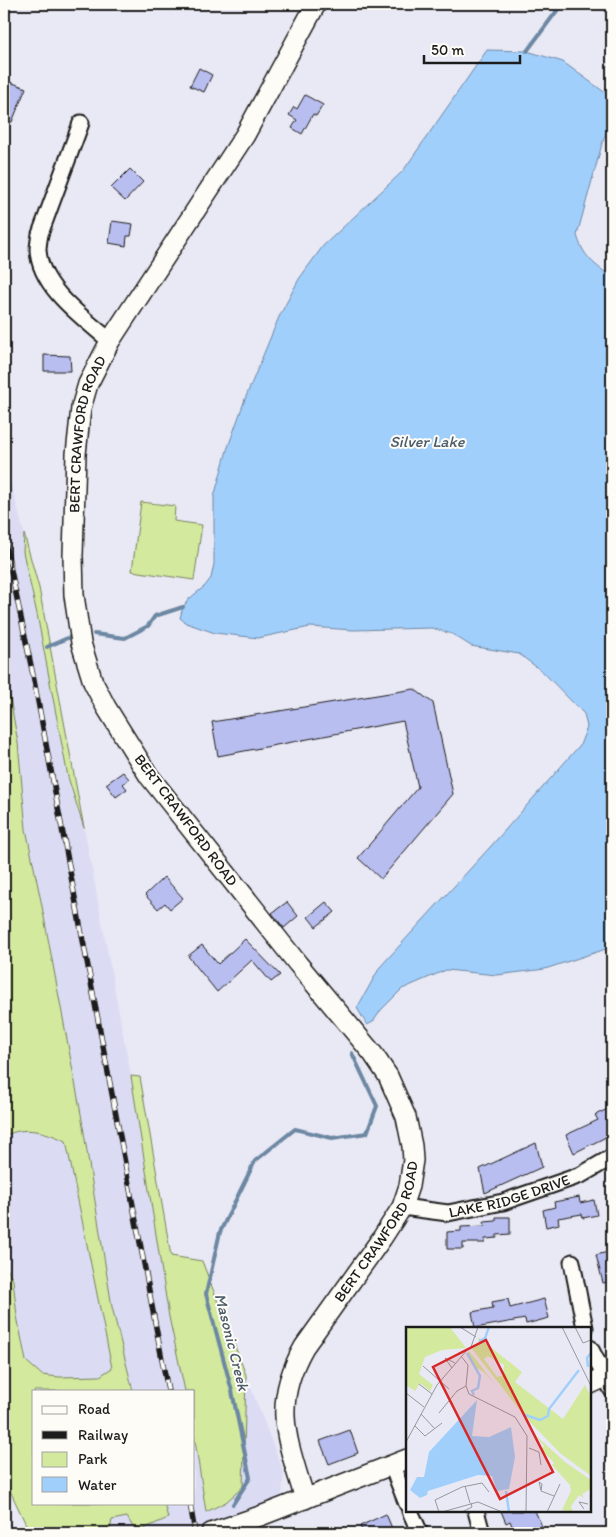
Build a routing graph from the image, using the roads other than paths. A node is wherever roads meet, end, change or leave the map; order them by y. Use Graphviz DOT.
graph roads {
  1 [pos="316,4"];
  2 [pos="81,123"];
  3 [pos="110,341"];
  4 [pos="612,1157"];
  5 [pos="402,1207"];
  6 [pos="572,1262"];
  7 [pos="585,1327"];
  8 [pos="591,1350"];
  9 [pos="605,1381"];
  10 [pos="399,1462"];
  11 [pos="305,1499"];
  12 [pos="406,1499"];
  13 [pos="410,1512"];
  14 [pos="476,1512"];
  15 [pos="211,1533"];
  16 [pos="420,1533"];
  17 [pos="482,1533"];
  1 -- 3 [label="street, BERT CRAWFORD ROAD"];
  2 -- 3 [label="street"];
  3 -- 5 [label="street, BERT CRAWFORD ROAD"];
  4 -- 5 [label="street, LAKE RIDGE DRIVE"];
  5 -- 11 [label="street, BERT CRAWFORD ROAD"];
  6 -- 7 [label="street"];
  8 -- 9 [label="street"];
  10 -- 11 [label="street"];
  10 -- 12 [label="street"];
  11 -- 15 [label="street"];
  13 -- 16 [label="street"];
  14 -- 17 [label="street"];
}
